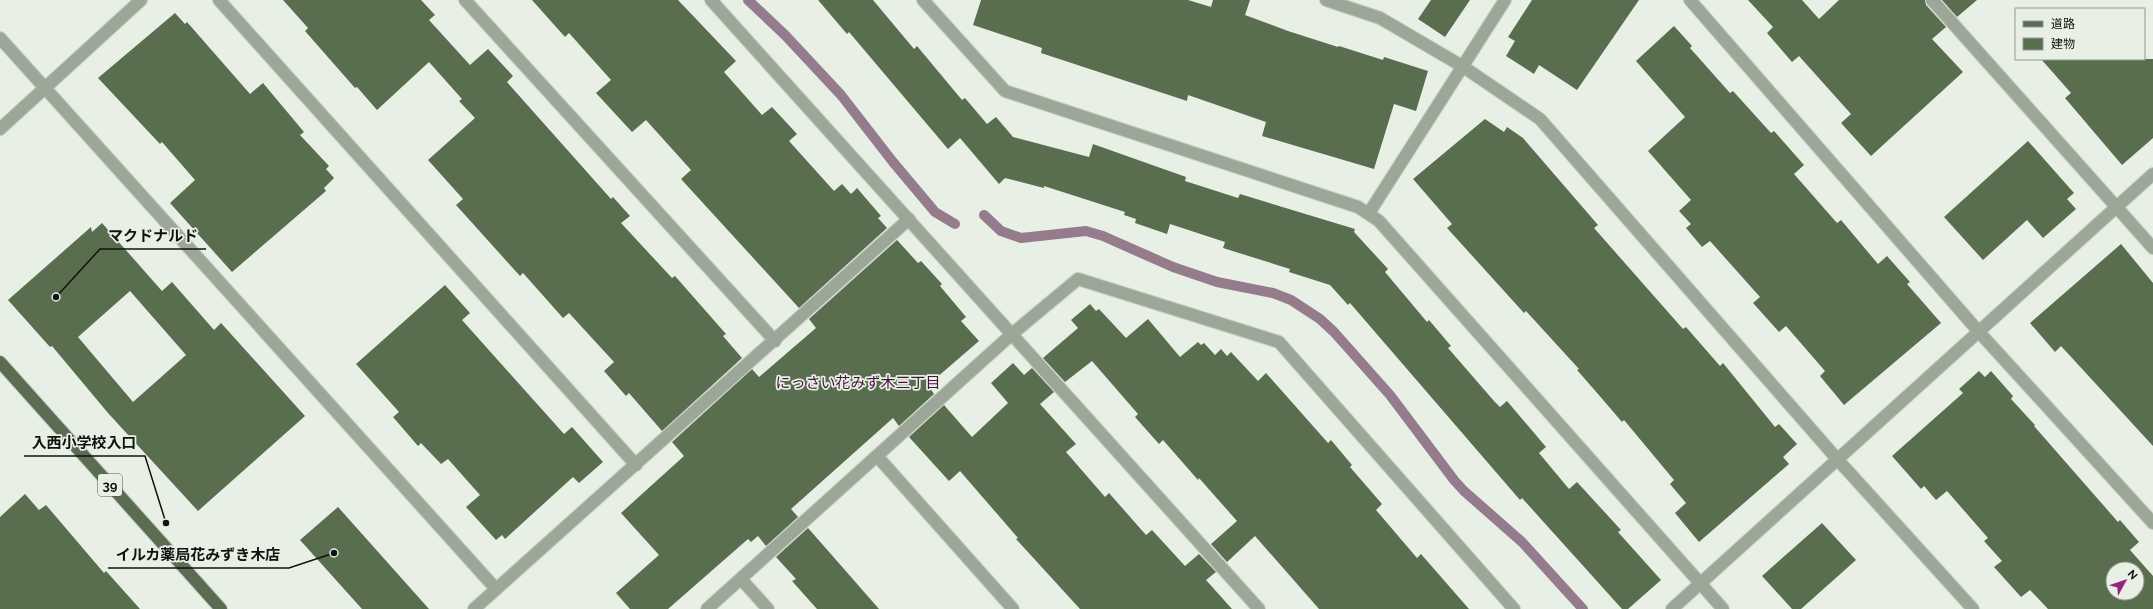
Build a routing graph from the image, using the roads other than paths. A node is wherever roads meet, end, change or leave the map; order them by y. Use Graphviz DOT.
graph roads {
  1 [pos="141,0"];
  2 [pos="219,0"];
  3 [pos="465,0"];
  4 [pos="711,0"];
  5 [pos="923,0"];
  6 [pos="1326,0"];
  7 [pos="1506,0"];
  8 [pos="1690,0"];
  9 [pos="1932,0"];
  10 [pos="0,38"];
  11 [pos="1462,66"];
  12 [pos="44,88"];
  13 [pos="0,129"];
  14 [pos="2153,174"];
  15 [pos="2116,208"];
  16 [pos="1369,213"];
  17 [pos="910,219"];
  18 [pos="2153,248"];
  19 [pos="1980,332"];
  20 [pos="1012,334"];
  21 [pos="775,342"];
  22 [pos="0,362"];
  23 [pos="877,456"];
  24 [pos="1838,460"];
  25 [pos="636,465"];
  26 [pos="2153,523"];
  27 [pos="741,578"];
  28 [pos="1700,584"];
  29 [pos="496,589"];
  30 [pos="221,609"];
  31 [pos="474,609"];
  32 [pos="707,609"];
  33 [pos="768,609"];
  34 [pos="1013,609"];
  35 [pos="1259,609"];
  36 [pos="1514,609"];
  37 [pos="1672,609"];
  38 [pos="1723,609"];
  39 [pos="1973,609"];
  1 -- 12 [label="street"];
  2 -- 25 [label="street"];
  3 -- 21 [label="street"];
  4 -- 17 [label="street"];
  5 -- 16 [label="street"];
  6 -- 11 [label="street"];
  7 -- 11 [label="street"];
  8 -- 19 [label="street"];
  9 -- 15 [label="street"];
  10 -- 12 [label="street"];
  11 -- 16 [label="street"];
  11 -- 24 [label="street"];
  12 -- 13 [label="street"];
  12 -- 29 [label="street"];
  14 -- 15 [label="street"];
  15 -- 18 [label="street"];
  15 -- 19 [label="street"];
  16 -- 28 [label="street"];
  17 -- 20 [label="street"];
  17 -- 21 [label="street"];
  19 -- 24 [label="street"];
  19 -- 26 [label="street"];
  20 -- 23 [label="street"];
  20 -- 35 [label="street"];
  20 -- 36 [label="street"];
  21 -- 25 [label="street"];
  22 -- 30 [label="main road, 39"];
  23 -- 27 [label="street"];
  23 -- 34 [label="street"];
  24 -- 28 [label="street"];
  24 -- 39 [label="street"];
  25 -- 29 [label="street"];
  27 -- 32 [label="street"];
  27 -- 33 [label="street"];
  28 -- 37 [label="street"];
  28 -- 38 [label="street"];
  29 -- 31 [label="street"];
}
